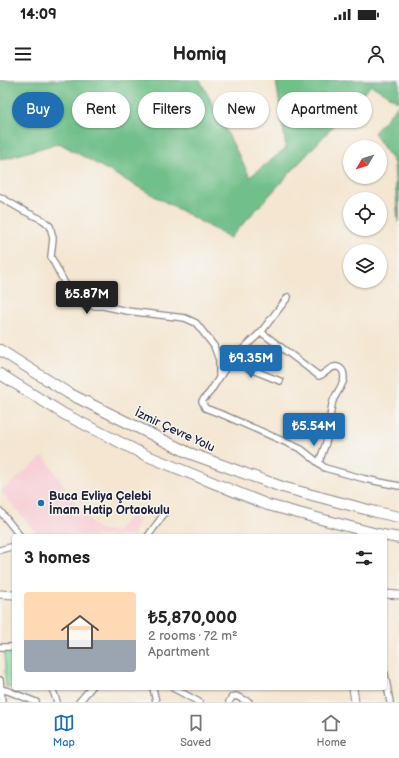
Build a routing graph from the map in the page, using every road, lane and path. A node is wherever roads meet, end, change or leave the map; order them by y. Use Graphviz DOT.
graph roads {
  1 [pos="0,197"];
  2 [pos="288,297"];
  3 [pos="260,332"];
  4 [pos="0,350"];
  5 [pos="230,361"];
  6 [pos="0,374"];
  7 [pos="220,375"];
  8 [pos="280,381"];
  9 [pos="319,463"];
  10 [pos="399,486"];
  11 [pos="0,511"];
  12 [pos="164,514"];
  13 [pos="399,517"];
  14 [pos="18,534"];
  15 [pos="149,534"];
  16 [pos="377,534"];
  17 [pos="387,536"];
  18 [pos="399,538"];
  19 [pos="12,547"];
  20 [pos="0,550"];
  21 [pos="0,594"];
  22 [pos="387,594"];
  23 [pos="12,595"];
  24 [pos="399,595"];
  25 [pos="0,647"];
  26 [pos="12,647"];
  27 [pos="0,680"];
  28 [pos="387,685"];
  29 [pos="0,689"];
  30 [pos="53,690"];
  31 [pos="89,690"];
  32 [pos="153,690"];
  33 [pos="177,690"];
  34 [pos="353,690"];
  35 [pos="2,702"];
  36 [pos="36,702"];
  37 [pos="57,702"];
  38 [pos="79,702"];
  39 [pos="156,702"];
  40 [pos="199,702"];
  41 [pos="228,702"];
  42 [pos="248,702"];
  43 [pos="355,702"];
  44 [pos="390,702"];
  1 -- 7 [label="street"];
  2 -- 3 [label="street"];
  3 -- 5 [label="street"];
  3 -- 9 [label="street"];
  4 -- 13 [label="highway, İzmir Çevre Yolu"];
  5 -- 7 [label="street"];
  5 -- 8 [label="street"];
  6 -- 16 [label="highway"];
  7 -- 9 [label="street"];
  9 -- 10 [label="street"];
  11 -- 14 [label="street"];
  12 -- 15 [label="street"];
  17 -- 18 [label="highway"];
  19 -- 20 [label="street"];
  21 -- 23 [label="street"];
  22 -- 24 [label="street"];
  25 -- 26 [label="street"];
  27 -- 29 [label="street"];
  28 -- 44 [label="street"];
  29 -- 35 [label="street"];
  29 -- 36 [label="street"];
  30 -- 37 [label="street"];
  31 -- 38 [label="street"];
  32 -- 39 [label="street"];
  33 -- 40 [label="street"];
  34 -- 43 [label="street"];
  41 -- 42 [label="street"];
}
